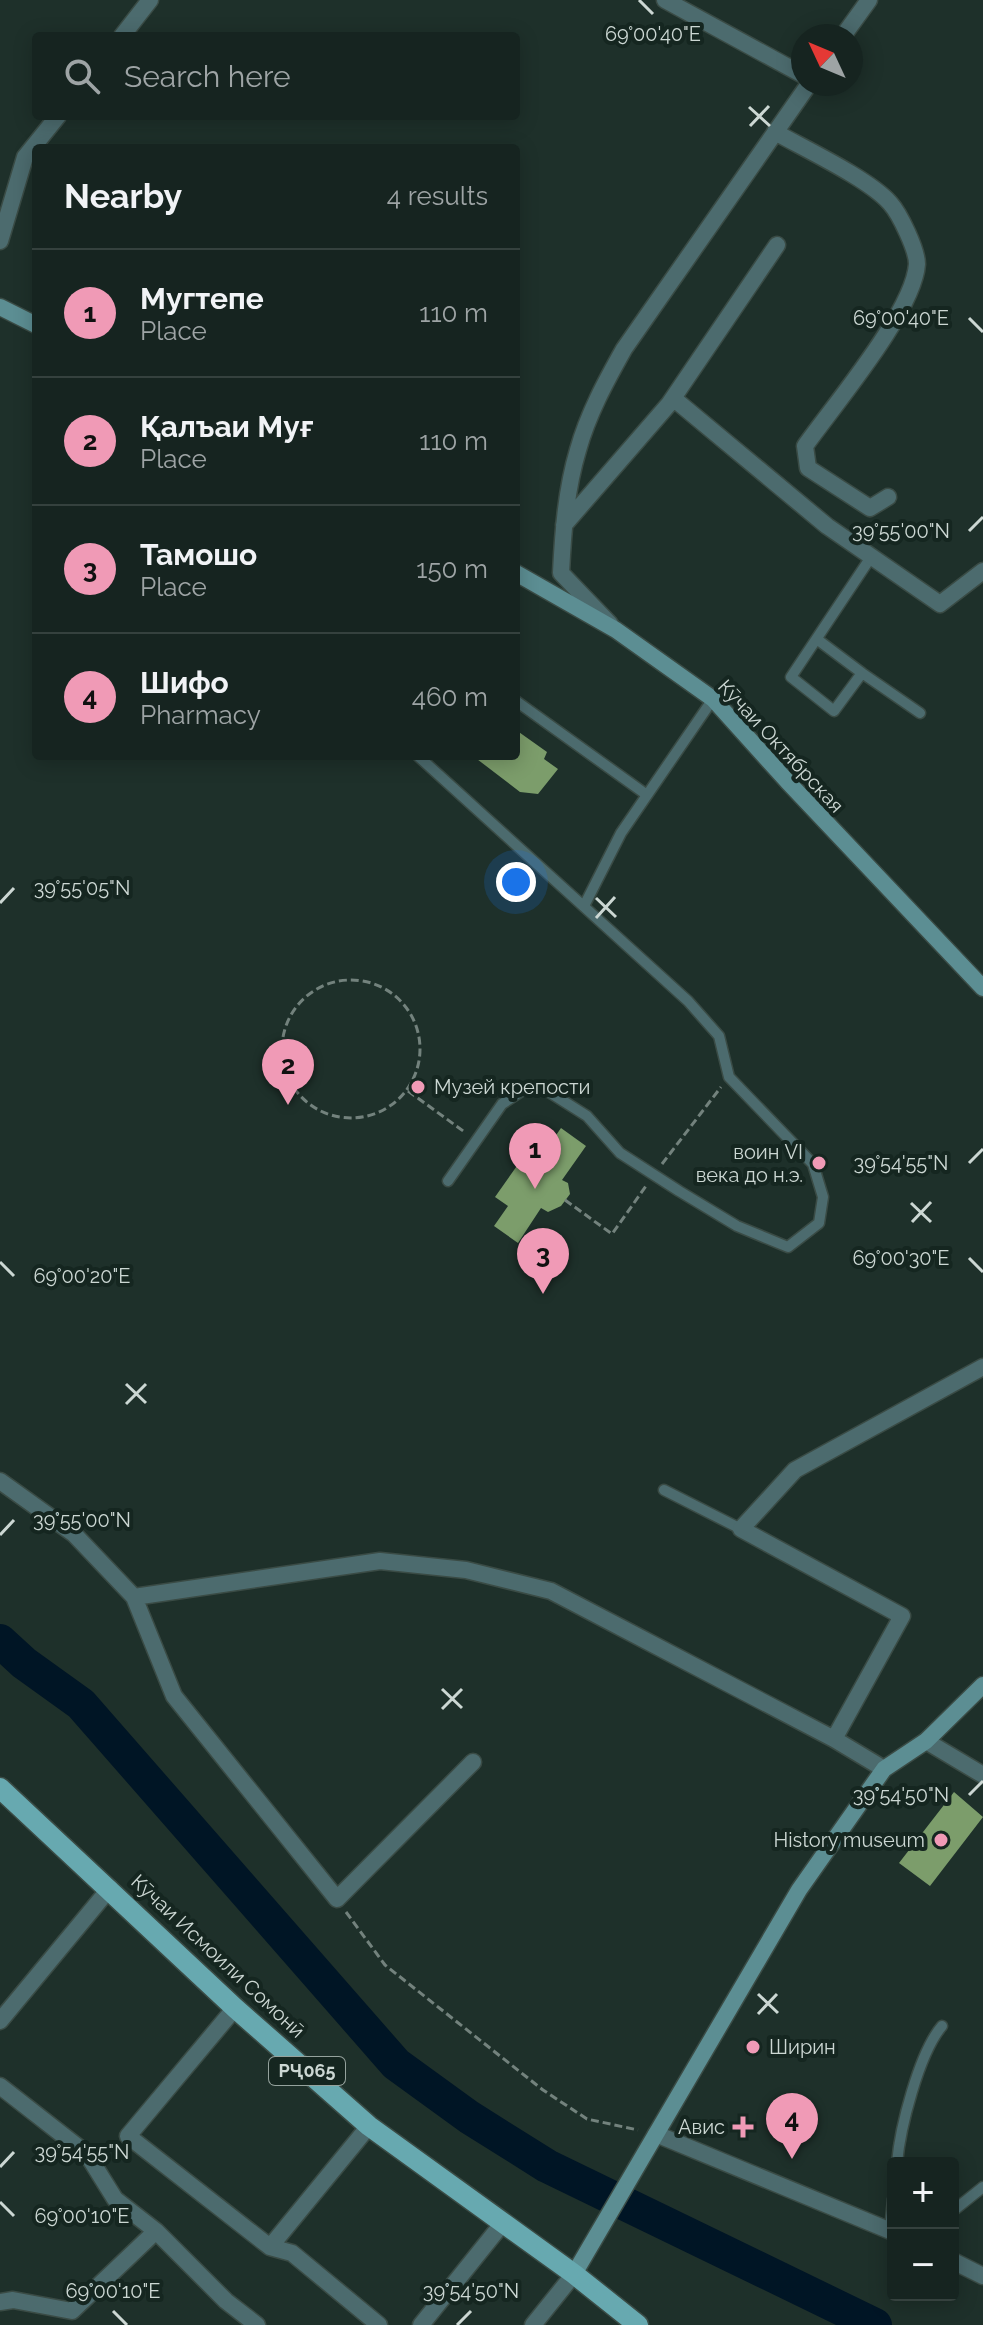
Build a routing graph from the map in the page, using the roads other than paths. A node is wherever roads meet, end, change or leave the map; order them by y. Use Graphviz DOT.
graph roads {
  1 [pos="150,0"];
  2 [pos="665,0"];
  3 [pos="869,0"];
  4 [pos="852,24"];
  5 [pos="125,32"];
  6 [pos="791,68"];
  7 [pos="800,96"];
  8 [pos="55,120"];
  9 [pos="775,132"];
  10 [pos="35,144"];
  11 [pos="32,148"];
  12 [pos="0,241"];
  13 [pos="777,245"];
  14 [pos="0,307"];
  15 [pos="32,323"];
  16 [pos="673,398"];
  17 [pos="888,497"];
  18 [pos="563,526"];
  19 [pos="871,557"];
  20 [pos="983,571"];
  21 [pos="520,575"];
  22 [pos="616,630"];
  23 [pos="818,640"];
  24 [pos="862,673"];
  25 [pos="713,699"];
  26 [pos="520,704"];
  27 [pos="920,713"];
  28 [pos="422,760"];
  29 [pos="647,795"];
  30 [pos="584,906"];
  31 [pos="983,988"];
  32 [pos="448,1181"];
  33 [pos="983,1367"];
  34 [pos="0,1481"];
  35 [pos="664,1490"];
  36 [pos="741,1529"];
  37 [pos="134,1597"];
  38 [pos="983,1685"];
  39 [pos="834,1739"];
  40 [pos="926,1741"];
  41 [pos="473,1762"];
  42 [pos="884,1769"];
  43 [pos="983,1775"];
  44 [pos="0,1788"];
  45 [pos="110,1888"];
  46 [pos="235,2008"];
  47 [pos="0,2021"];
  48 [pos="942,2026"];
  49 [pos="0,2086"];
  50 [pos="369,2126"];
  51 [pos="656,2134"];
  52 [pos="898,2157"];
  53 [pos="983,2187"];
  54 [pos="959,2206"];
  55 [pos="502,2224"];
  56 [pos="887,2230"];
  57 [pos="156,2231"];
  58 [pos="270,2247"];
  59 [pos="959,2264"];
  60 [pos="579,2268"];
  61 [pos="983,2276"];
  62 [pos="0,2302"];
  63 [pos="74,2318"];
  64 [pos="257,2325"];
  65 [pos="379,2325"];
  66 [pos="421,2325"];
  67 [pos="533,2325"];
  68 [pos="638,2325"];
  1 -- 5 [label="street"];
  2 -- 6 [label="street"];
  3 -- 4 [label="street"];
  7 -- 9 [label="street"];
  8 -- 10 [label="street"];
  9 -- 17 [label="street"];
  9 -- 18 [label="street"];
  11 -- 12 [label="street"];
  13 -- 16 [label="street"];
  14 -- 15 [label="main road"];
  16 -- 18 [label="street"];
  16 -- 19 [label="street"];
  18 -- 22 [label="street"];
  19 -- 20 [label="street"];
  19 -- 23 [label="lane"];
  21 -- 22 [label="main road, Кӯчаи Октябрская"];
  22 -- 25 [label="main road, Кӯчаи Октябрская"];
  23 -- 24 [label="lane"];
  23 -- 24 [label="lane"];
  24 -- 27 [label="lane"];
  25 -- 29 [label="lane"];
  25 -- 31 [label="main road, Кӯчаи Октябрская"];
  26 -- 29 [label="lane"];
  28 -- 30 [label="lane"];
  29 -- 30 [label="lane"];
  30 -- 32 [label="lane"];
  33 -- 36 [label="street"];
  34 -- 37 [label="street"];
  35 -- 36 [label="lane"];
  36 -- 39 [label="street"];
  37 -- 39 [label="street"];
  37 -- 41 [label="street"];
  38 -- 40 [label="main road"];
  39 -- 42 [label="street"];
  40 -- 42 [label="main road"];
  40 -- 43 [label="street"];
  42 -- 51 [label="main road"];
  44 -- 45 [label="main road, Кӯчаи Исмоили Сомонӣ / РҶ065"];
  45 -- 46 [label="main road, Кӯчаи Исмоили Сомонӣ / РҶ065"];
  45 -- 47 [label="street"];
  46 -- 50 [label="main road, Кӯчаи Исмоили Сомонӣ / РҶ065"];
  46 -- 58 [label="street"];
  48 -- 52 [label="lane"];
  49 -- 57 [label="street"];
  50 -- 55 [label="main road, Кӯчаи Исмоили Сомонӣ / РҶ065"];
  50 -- 58 [label="street"];
  51 -- 56 [label="street"];
  51 -- 60 [label="main road"];
  53 -- 54 [label="lane"];
  55 -- 60 [label="main road, Кӯчаи Исмоили Сомонӣ / РҶ065"];
  55 -- 66 [label="street"];
  57 -- 63 [label="street"];
  57 -- 64 [label="street"];
  58 -- 65 [label="street"];
  59 -- 61 [label="street"];
  60 -- 67 [label="street"];
  60 -- 68 [label="main road, Кӯчаи Исмоили Сомонӣ / РҶ065"];
  62 -- 63 [label="street"];
}
